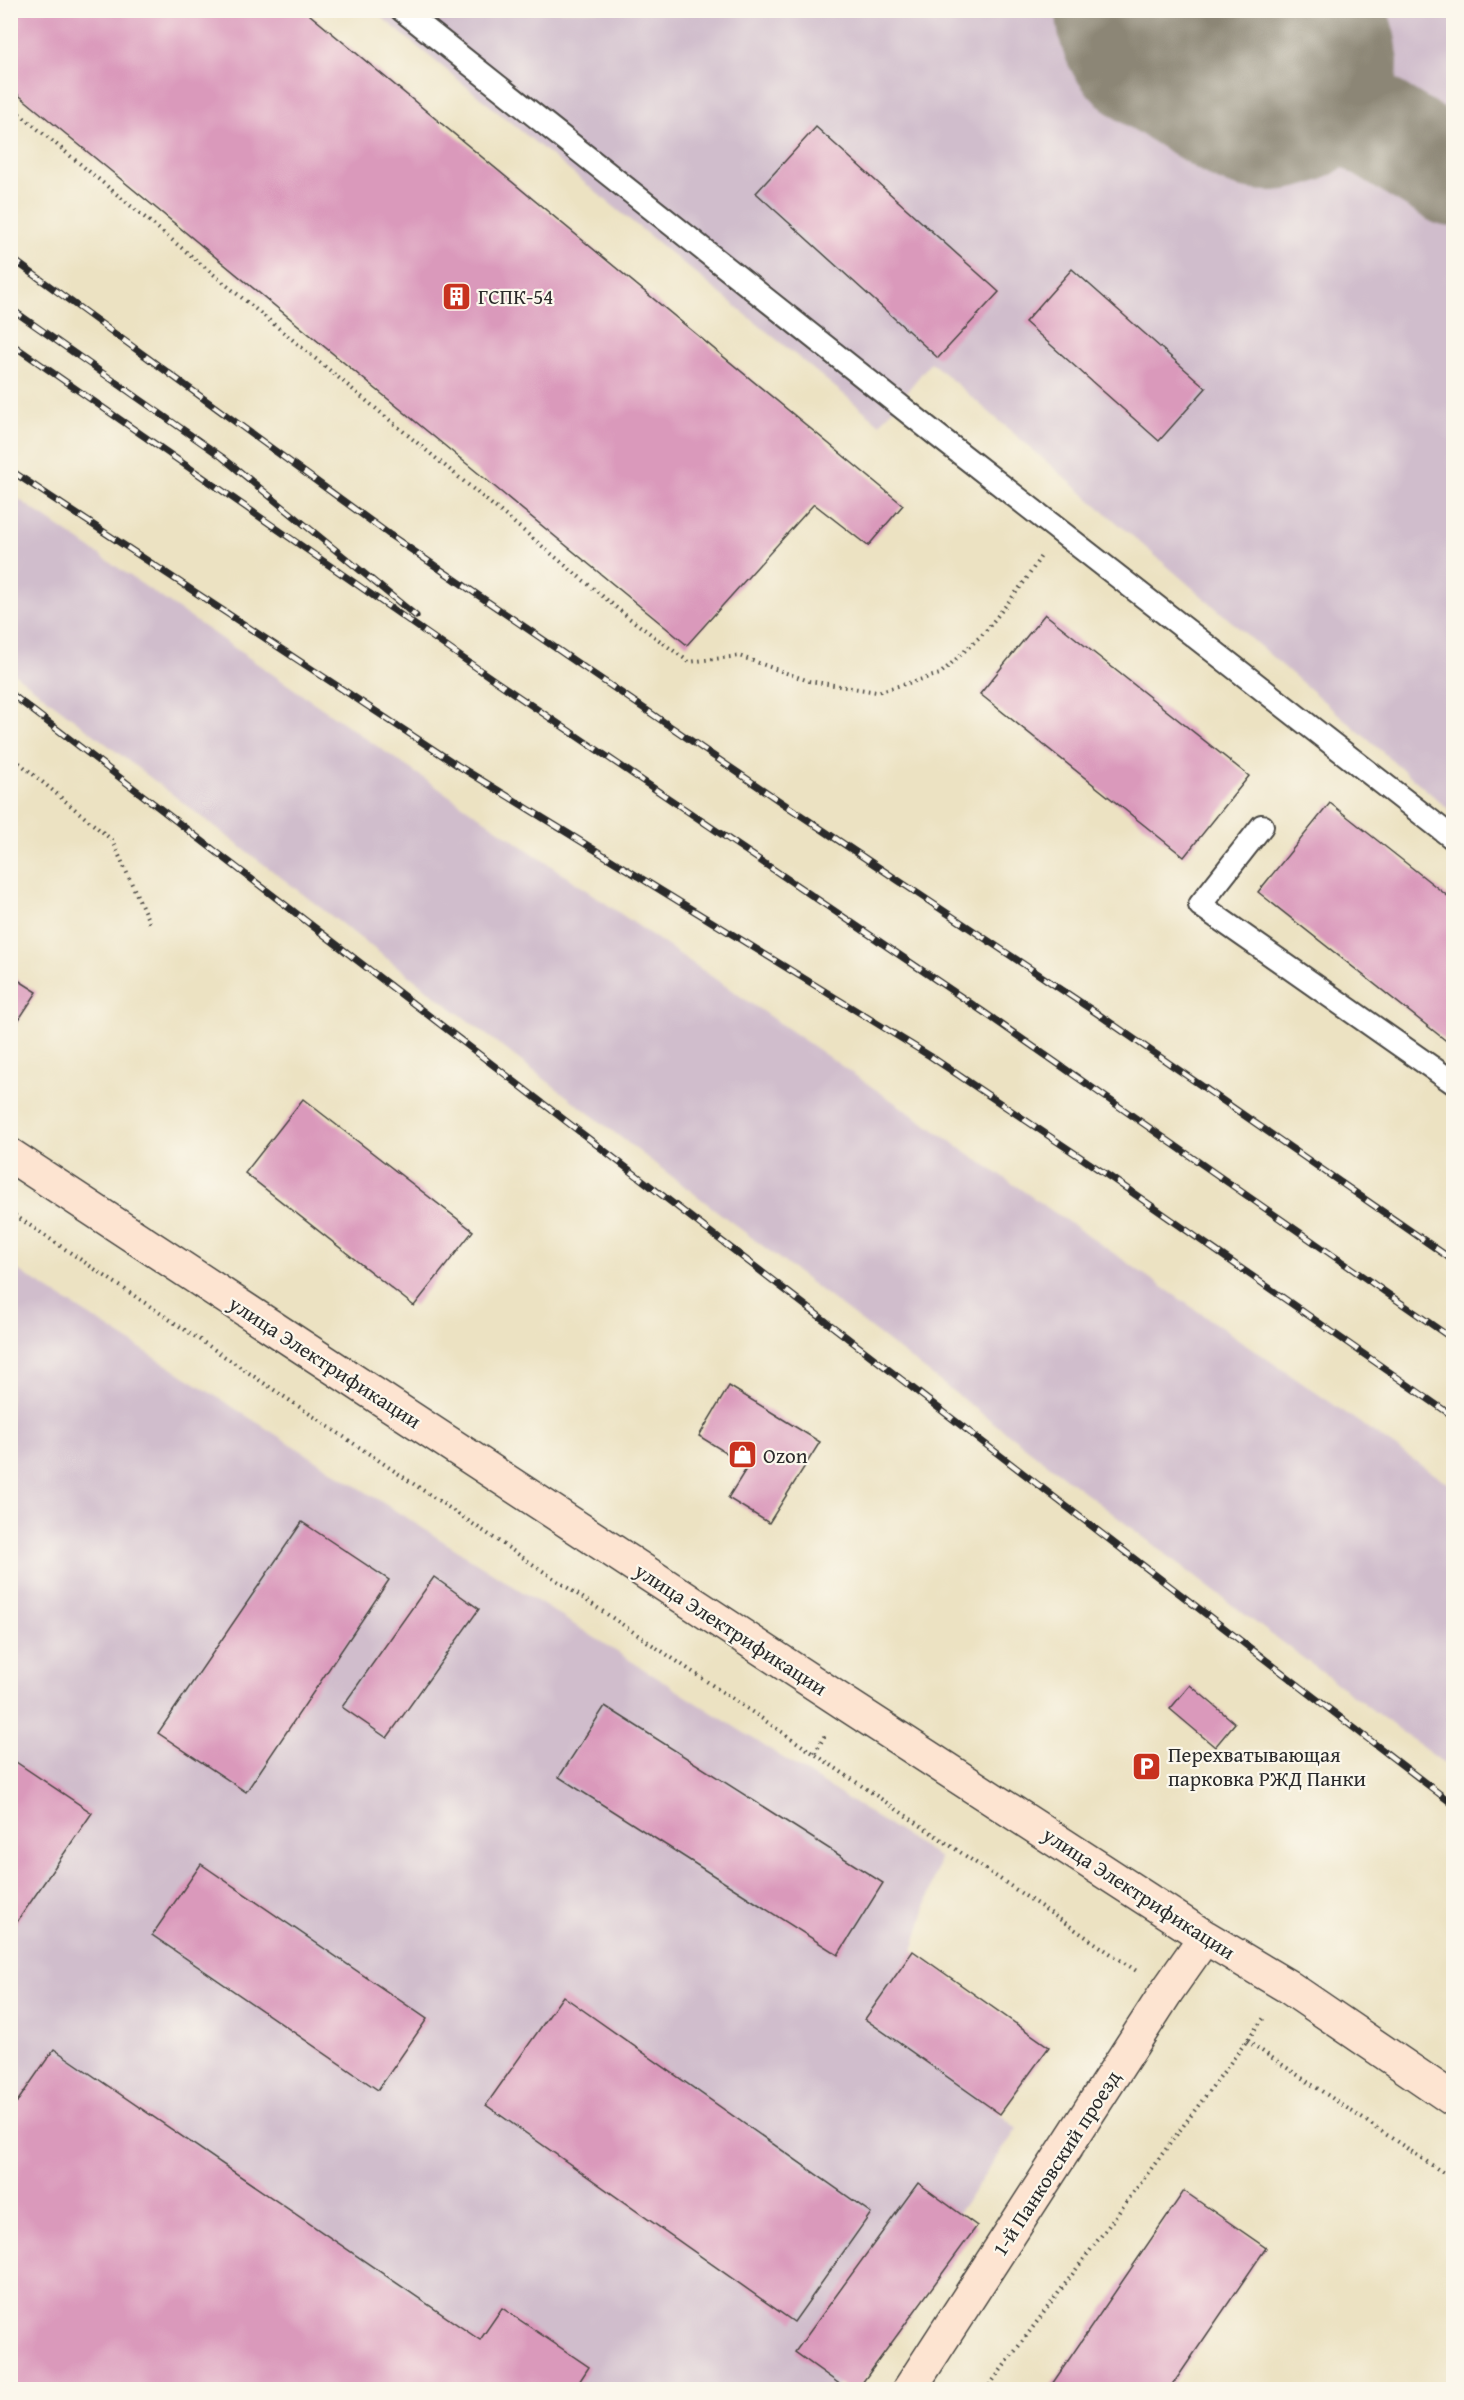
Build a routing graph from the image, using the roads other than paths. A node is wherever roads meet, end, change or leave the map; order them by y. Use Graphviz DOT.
graph roads {
  1 [pos="402,10"];
  2 [pos="1263,826"];
  3 [pos="1454,839"];
  4 [pos="1454,1083"];
  5 [pos="10,1155"];
  6 [pos="1205,1937"];
  7 [pos="1454,2100"];
  8 [pos="909,2390"];
  1 -- 3 [label="lane"];
  2 -- 4 [label="lane"];
  5 -- 6 [label="main road, улица Электрификации"];
  6 -- 7 [label="main road, улица Электрификации"];
  6 -- 8 [label="main road, 1-й Панковский проезд"];
}
